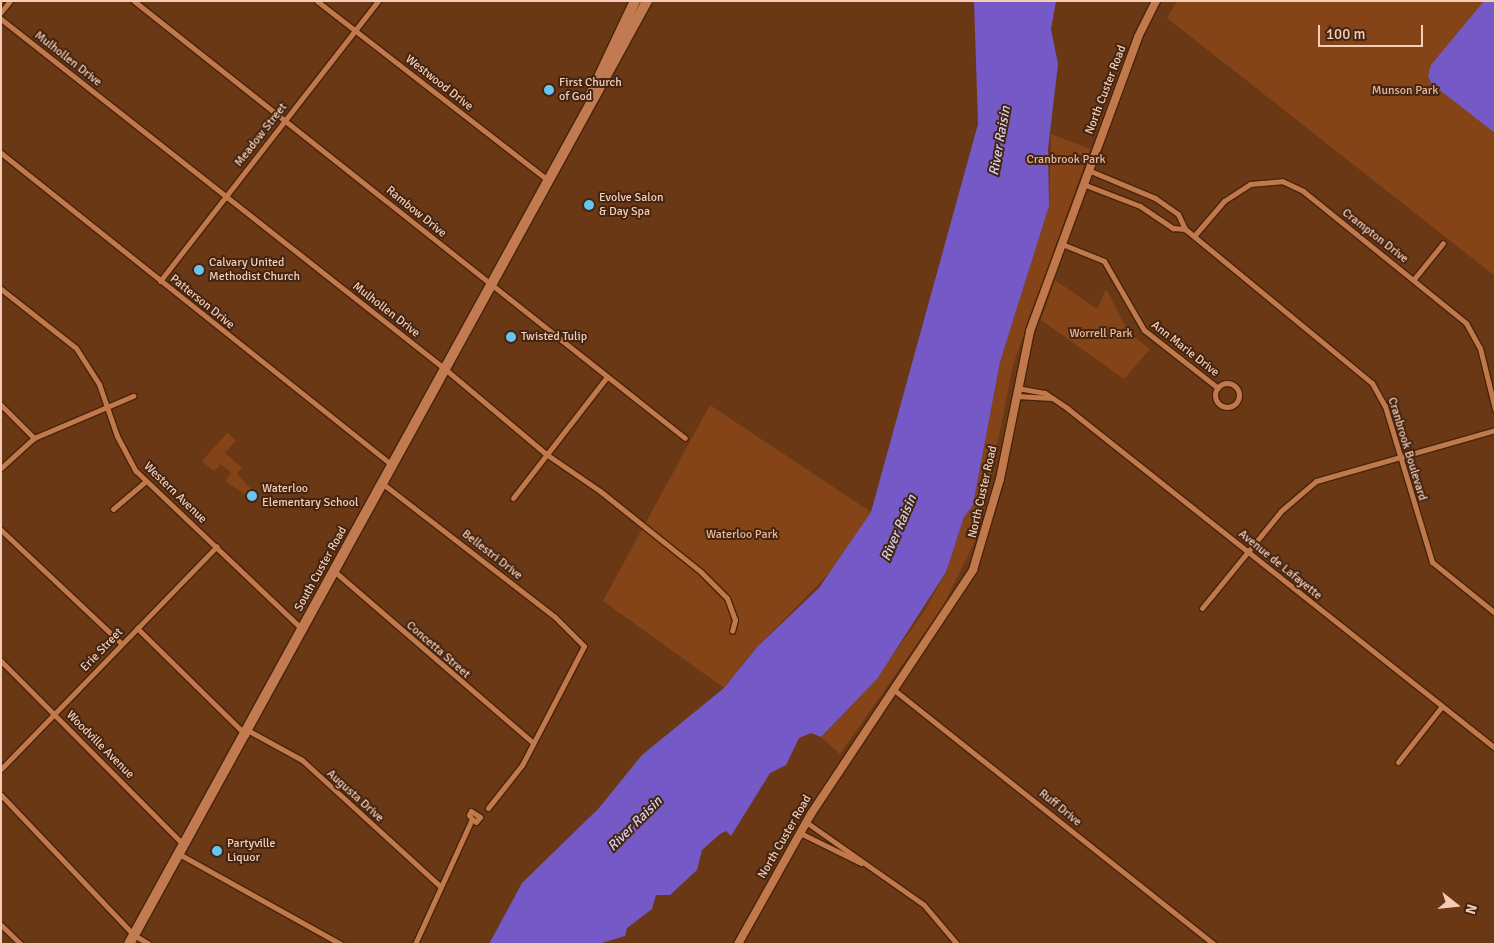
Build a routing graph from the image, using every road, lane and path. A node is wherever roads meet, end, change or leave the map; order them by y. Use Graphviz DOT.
graph roads {
  1 [pos="10,1"];
  2 [pos="134,1"];
  3 [pos="317,1"];
  4 [pos="378,1"];
  5 [pos="635,1"];
  6 [pos="647,1"];
  7 [pos="1156,1"];
  8 [pos="1,12"];
  9 [pos="1,19"];
  10 [pos="355,31"];
  11 [pos="286,120"];
  12 [pos="1,153"];
  13 [pos="1088,170"];
  14 [pos="549,180"];
  15 [pos="1083,184"];
  16 [pos="226,197"];
  17 [pos="1185,229"];
  18 [pos="1194,236"];
  19 [pos="1062,244"];
  20 [pos="1443,244"];
  21 [pos="1414,279"];
  22 [pos="160,281"];
  23 [pos="491,285"];
  24 [pos="1,289"];
  25 [pos="445,369"];
  26 [pos="607,377"];
  27 [pos="1218,388"];
  28 [pos="1016,392"];
  29 [pos="133,396"];
  30 [pos="1,406"];
  31 [pos="107,407"];
  32 [pos="1495,409"];
  33 [pos="1495,430"];
  34 [pos="34,438"];
  35 [pos="685,438"];
  36 [pos="546,454"];
  37 [pos="1399,457"];
  38 [pos="392,465"];
  39 [pos="1,468"];
  40 [pos="146,481"];
  41 [pos="383,484"];
  42 [pos="513,498"];
  43 [pos="112,509"];
  44 [pos="1,530"];
  45 [pos="217,546"];
  46 [pos="1247,552"];
  47 [pos="334,570"];
  48 [pos="1202,608"];
  49 [pos="1495,613"];
  50 [pos="138,628"];
  51 [pos="302,629"];
  52 [pos="732,631"];
  53 [pos="122,644"];
  54 [pos="1,661"];
  55 [pos="893,689"];
  56 [pos="1442,706"];
  57 [pos="55,714"];
  58 [pos="248,733"];
  59 [pos="532,742"];
  60 [pos="1495,748"];
  61 [pos="1398,762"];
  62 [pos="1,769"];
  63 [pos="1,795"];
  64 [pos="488,808"];
  65 [pos="472,819"];
  66 [pos="806,822"];
  67 [pos="800,833"];
  68 [pos="184,844"];
  69 [pos="178,854"];
  70 [pos="862,863"];
  71 [pos="440,886"];
  72 [pos="1,924"];
  73 [pos="132,940"];
  74 [pos="21,944"];
  75 [pos="149,944"];
  76 [pos="341,944"];
  77 [pos="415,944"];
  78 [pos="738,944"];
  79 [pos="957,944"];
  80 [pos="1214,944"];
  1 -- 8 [label="street"];
  2 -- 11 [label="street, Rambow Drive"];
  3 -- 10 [label="street, Westwood Drive"];
  4 -- 10 [label="street, Meadow Street"];
  5 -- 14 [label="main road, South Custer Road"];
  6 -- 14 [label="main road, South Custer Road"];
  7 -- 13 [label="street, North Custer Road"];
  9 -- 16 [label="street, Mulhollen Drive"];
  10 -- 11 [label="street, Meadow Street"];
  10 -- 14 [label="street, Westwood Drive"];
  11 -- 16 [label="street, Meadow Street"];
  11 -- 23 [label="street, Rambow Drive"];
  12 -- 22 [label="street, Patterson Drive"];
  13 -- 15 [label="street, North Custer Road"];
  13 -- 17 [label="street, Cranbrook Boulevard"];
  14 -- 23 [label="main road, South Custer Road"];
  15 -- 17 [label="street, Cranbrook Boulevard"];
  15 -- 19 [label="street, North Custer Road"];
  16 -- 22 [label="street, Meadow Street"];
  16 -- 25 [label="street, Mulhollen Drive"];
  17 -- 18 [label="street, Cranbrook Boulevard"];
  18 -- 21 [label="street, Crampton Drive"];
  18 -- 37 [label="street, Cranbrook Boulevard"];
  19 -- 27 [label="street, Ann Marie Drive"];
  19 -- 28 [label="street, North Custer Road"];
  20 -- 21 [label="street"];
  21 -- 32 [label="street, Crampton Drive"];
  22 -- 38 [label="street, Patterson Drive"];
  23 -- 25 [label="main road, South Custer Road"];
  23 -- 26 [label="street, Rambow Drive"];
  24 -- 31 [label="street, Western Avenue"];
  25 -- 36 [label="street, Mulhollen Drive"];
  25 -- 38 [label="main road, South Custer Road"];
  26 -- 35 [label="street, Rambow Drive"];
  26 -- 36 [label="street"];
  27 -- 27 [label="street, Ann Marie Drive"];
  28 -- 46 [label="street, Avenue de Lafayette"];
  28 -- 55 [label="street, North Custer Road"];
  29 -- 31 [label="street"];
  30 -- 34 [label="street"];
  31 -- 34 [label="street"];
  31 -- 40 [label="street, Western Avenue"];
  33 -- 37 [label="street"];
  34 -- 39 [label="street"];
  36 -- 42 [label="street"];
  36 -- 52 [label="street, Mulhollen Drive"];
  37 -- 46 [label="street"];
  37 -- 49 [label="street, Cranbrook Boulevard"];
  38 -- 41 [label="main road, South Custer Road"];
  40 -- 43 [label="street"];
  40 -- 45 [label="street, Western Avenue"];
  41 -- 47 [label="main road, South Custer Road"];
  41 -- 59 [label="street, Bellestri Drive"];
  44 -- 53 [label="street"];
  45 -- 50 [label="street, Erie Street"];
  45 -- 51 [label="street, Western Avenue"];
  46 -- 48 [label="street"];
  46 -- 56 [label="street, Avenue de Lafayette"];
  47 -- 51 [label="main road, South Custer Road"];
  47 -- 59 [label="street, Concetta Street"];
  50 -- 53 [label="street, Erie Street"];
  50 -- 58 [label="street, Augusta Drive"];
  51 -- 58 [label="main road, South Custer Road"];
  53 -- 57 [label="street, Erie Street"];
  54 -- 57 [label="street, Woodville Avenue"];
  55 -- 66 [label="street, North Custer Road"];
  55 -- 80 [label="street, Ruff Drive"];
  56 -- 60 [label="street, Avenue de Lafayette"];
  56 -- 61 [label="street"];
  57 -- 62 [label="street, Erie Street"];
  57 -- 68 [label="street, Woodville Avenue"];
  58 -- 68 [label="main road, South Custer Road"];
  58 -- 71 [label="street, Augusta Drive"];
  59 -- 64 [label="street"];
  63 -- 73 [label="street"];
  65 -- 71 [label="street"];
  66 -- 67 [label="street, North Custer Road"];
  66 -- 70 [label="street"];
  67 -- 70 [label="street"];
  67 -- 78 [label="street, North Custer Road"];
  68 -- 69 [label="main road, South Custer Road"];
  69 -- 73 [label="main road, South Custer Road"];
  69 -- 76 [label="street"];
  70 -- 79 [label="street"];
  71 -- 77 [label="street"];
  72 -- 74 [label="street"];
  73 -- 75 [label="street"];
}
